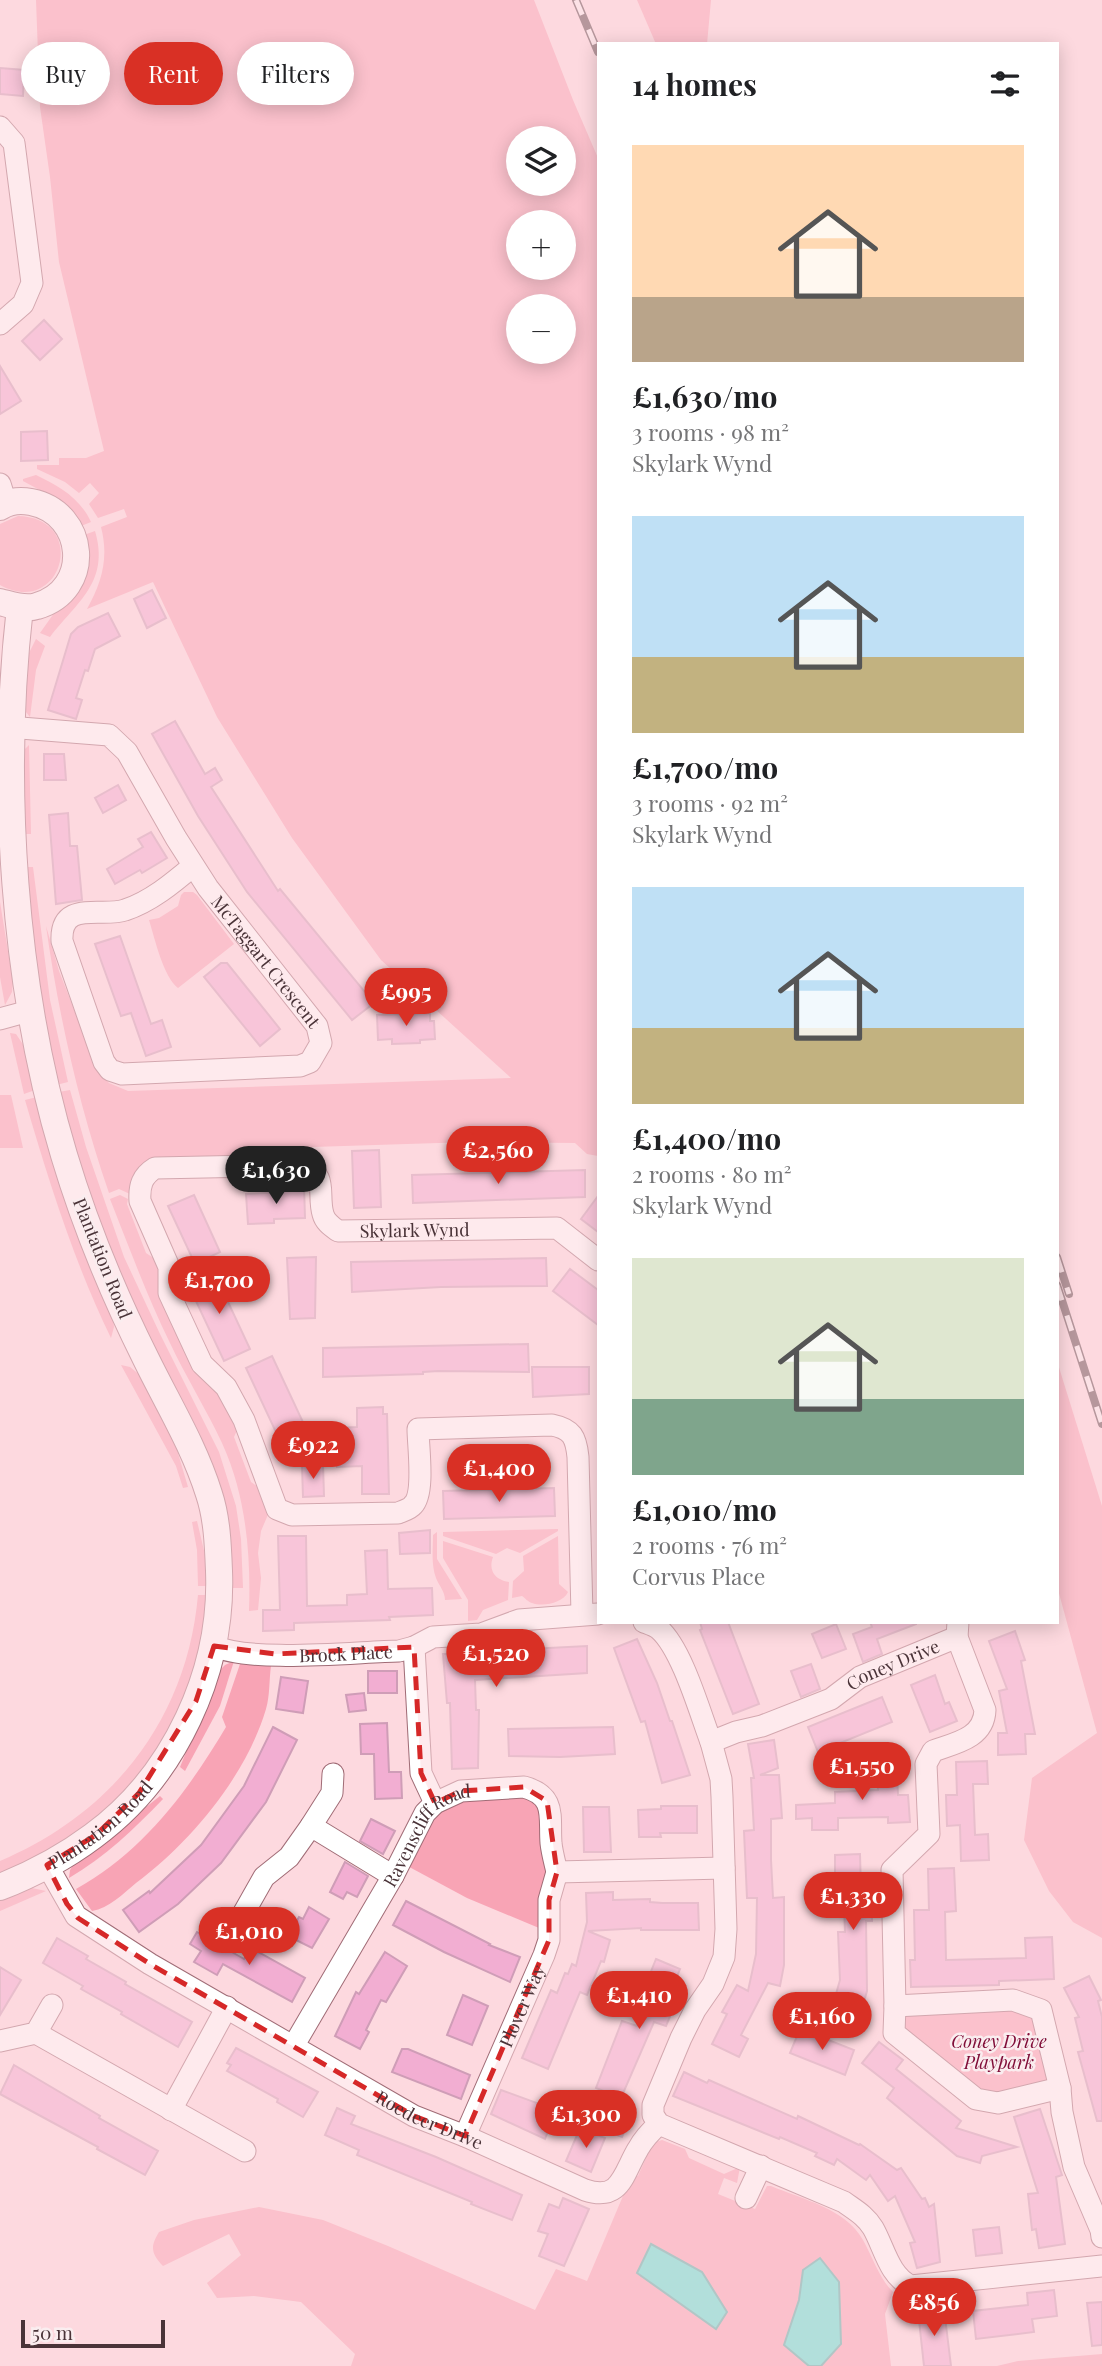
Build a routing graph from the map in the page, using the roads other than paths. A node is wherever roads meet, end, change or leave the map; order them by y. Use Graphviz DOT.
graph roads {
  1 [pos="0,127"];
  2 [pos="0,324"];
  3 [pos="2,498"];
  4 [pos="10,605"];
  5 [pos="8,727"];
  6 [pos="193,866"];
  7 [pos="29,1011"];
  8 [pos="0,1018"];
  9 [pos="597,1259"];
  10 [pos="590,1614"];
  11 [pos="651,1625"];
  12 [pos="958,1630"];
  13 [pos="214,1646"];
  14 [pos="414,1647"];
  15 [pos="711,1742"];
  16 [pos="333,1774"];
  17 [pos="435,1803"];
  18 [pos="311,1826"];
  19 [pos="47,1865"];
  20 [pos="724,1868"];
  21 [pos="557,1872"];
  22 [pos="393,1876"];
  23 [pos="0,1887"];
  24 [pos="238,1923"];
  25 [pos="52,2005"];
  26 [pos="895,2006"];
  27 [pos="227,2007"];
  28 [pos="36,2033"];
  29 [pos="0,2041"];
  30 [pos="294,2045"];
  31 [pos="1060,2088"];
  32 [pos="171,2110"];
  33 [pos="659,2124"];
  34 [pos="465,2136"];
  35 [pos="245,2151"];
  36 [pos="761,2166"];
  37 [pos="746,2198"];
  38 [pos="1102,2237"];
  39 [pos="1102,2266"];
  1 -- 2 [label="street"];
  3 -- 4 [label="street"];
  4 -- 5 [label="street, Plantation Road"];
  5 -- 6 [label="street, McTaggart Crescent"];
  5 -- 7 [label="street, Plantation Road"];
  6 -- 6 [label="street, McTaggart Crescent"];
  7 -- 8 [label="street"];
  7 -- 13 [label="street, Plantation Road"];
  9 -- 10 [label="street, Skylark Wynd"];
  10 -- 14 [label="street, Brock Place"];
  11 -- 15 [label="street"];
  12 -- 15 [label="street, Coney Drive"];
  12 -- 26 [label="street, Coney Drive"];
  13 -- 14 [label="street, Brock Place"];
  13 -- 19 [label="street, Plantation Road"];
  14 -- 17 [label="street"];
  15 -- 20 [label="street"];
  16 -- 18 [label="street"];
  17 -- 21 [label="street, Ravenscliff Road"];
  17 -- 22 [label="street, Ravenscliff Road"];
  18 -- 22 [label="street"];
  18 -- 24 [label="street"];
  19 -- 23 [label="street, Plantation Road"];
  19 -- 27 [label="street"];
  20 -- 21 [label="street"];
  20 -- 33 [label="street"];
  21 -- 34 [label="street, Plover Way"];
  22 -- 30 [label="street, Ravenscliff Road"];
  25 -- 28 [label="street"];
  26 -- 31 [label="street, Coney Drive"];
  26 -- 31 [label="street"];
  27 -- 30 [label="street"];
  27 -- 32 [label="street"];
  28 -- 29 [label="street"];
  28 -- 32 [label="street"];
  30 -- 34 [label="street, Roedeer Drive"];
  31 -- 38 [label="street"];
  32 -- 35 [label="street"];
  33 -- 34 [label="street, Roedeer Drive"];
  33 -- 36 [label="street"];
  36 -- 37 [label="street"];
  36 -- 39 [label="street"];
}
